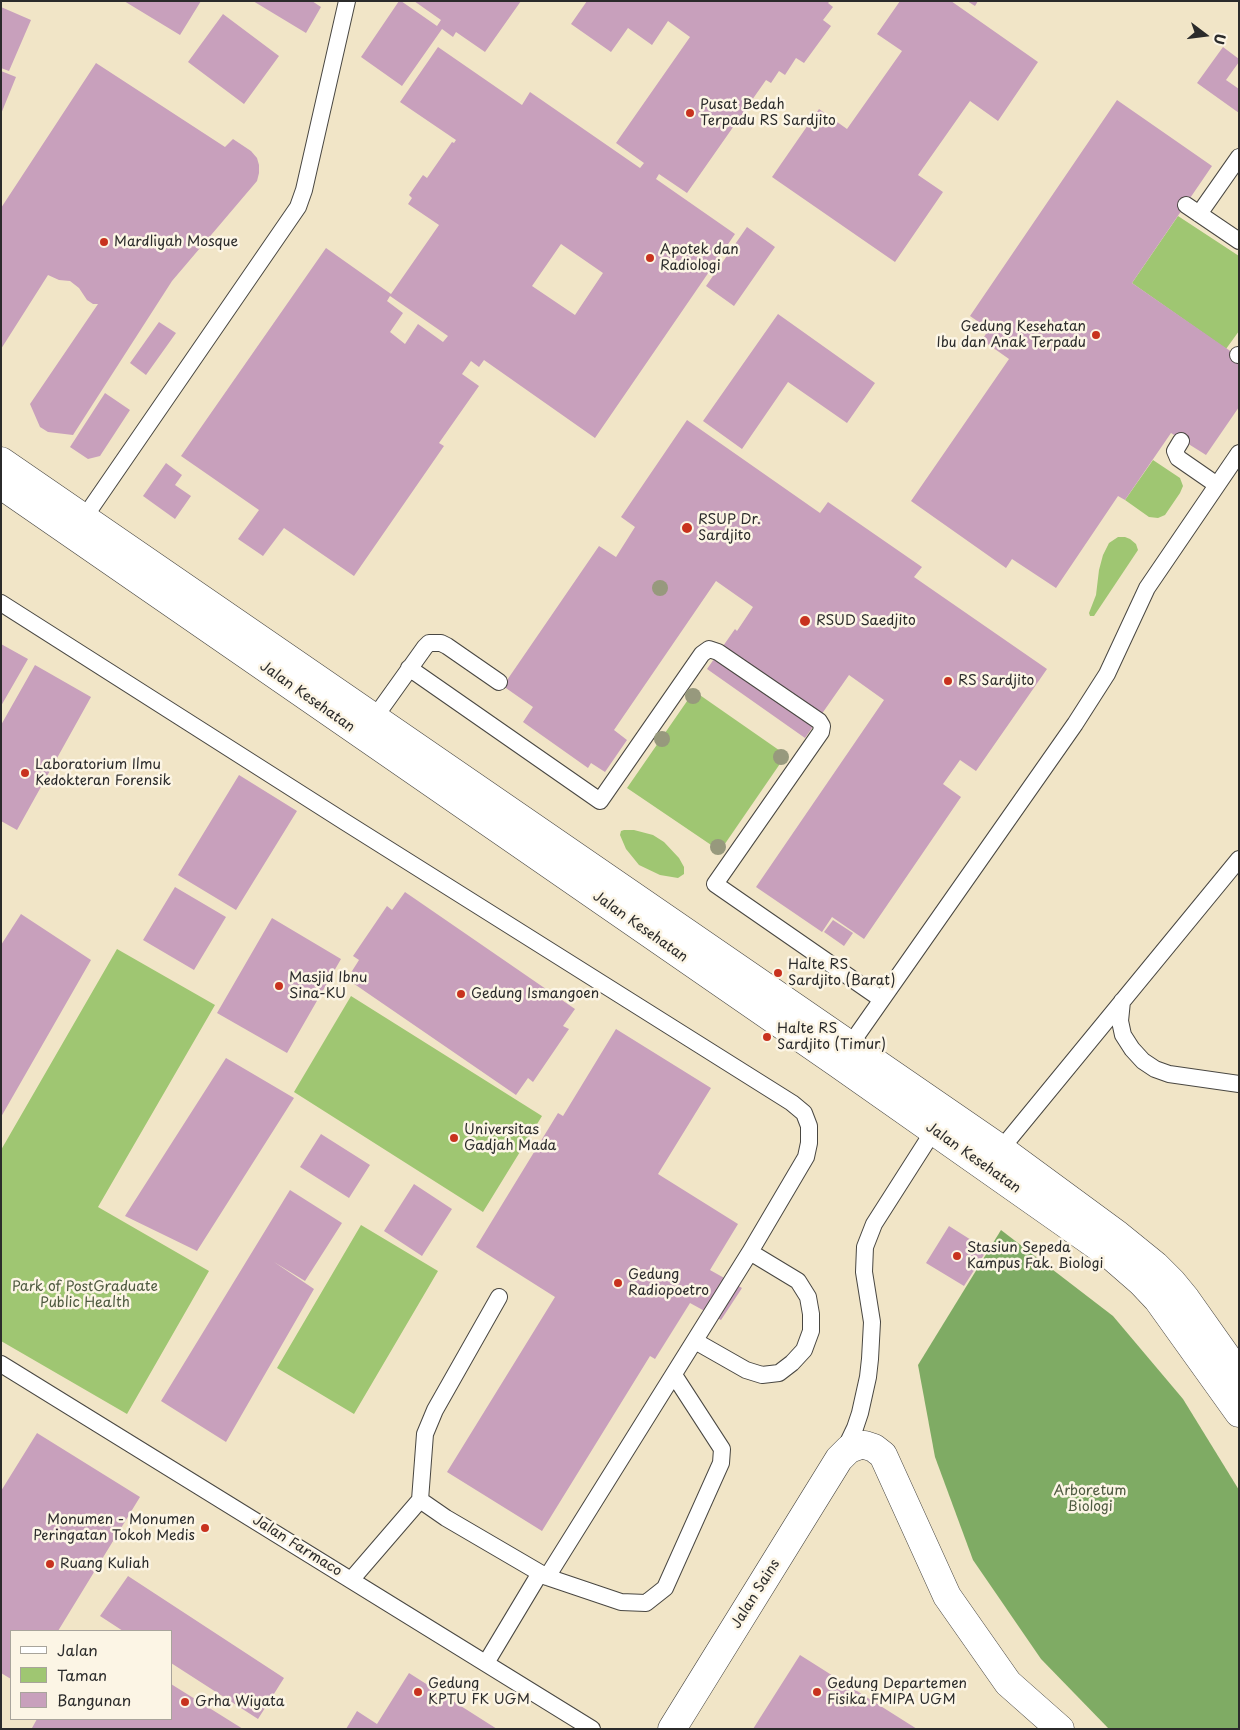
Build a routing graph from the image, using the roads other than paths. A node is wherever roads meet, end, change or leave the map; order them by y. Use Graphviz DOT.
graph roads {
  1 [pos="347,1"];
  2 [pos="1239,157"];
  3 [pos="1186,205"];
  4 [pos="1199,214"];
  5 [pos="1239,241"];
  6 [pos="1180,441"];
  7 [pos="1239,453"];
  8 [pos="1,460"];
  9 [pos="1,486"];
  10 [pos="1217,486"];
  11 [pos="78,526"];
  12 [pos="1,602"];
  13 [pos="409,668"];
  14 [pos="499,682"];
  15 [pos="369,726"];
  16 [pos="1239,859"];
  17 [pos="882,1000"];
  18 [pos="1122,1001"];
  19 [pos="843,1054"];
  20 [pos="1239,1084"];
  21 [pos="934,1130"];
  22 [pos="1000,1150"];
  23 [pos="750,1252"];
  24 [pos="499,1297"];
  25 [pos="695,1341"];
  26 [pos="1,1364"];
  27 [pos="1239,1374"];
  28 [pos="674,1375"];
  29 [pos="1239,1413"];
  30 [pos="840,1459"];
  31 [pos="420,1500"];
  32 [pos="544,1575"];
  33 [pos="351,1580"];
  34 [pos="486,1663"];
  35 [pos="592,1729"];
  36 [pos="672,1729"];
  37 [pos="1060,1729"];
  1 -- 11 [label="lane"];
  2 -- 4 [label="lane"];
  3 -- 4 [label="lane"];
  4 -- 5 [label="lane"];
  6 -- 10 [label="lane"];
  7 -- 10 [label="lane"];
  8 -- 11 [label="street, Jalan Kesehatan"];
  9 -- 11 [label="street, Jalan Kesehatan"];
  10 -- 17 [label="lane"];
  11 -- 15 [label="street, Jalan Kesehatan"];
  12 -- 23 [label="lane"];
  13 -- 14 [label="lane"];
  13 -- 15 [label="lane"];
  13 -- 17 [label="lane"];
  15 -- 19 [label="street, Jalan Kesehatan"];
  16 -- 18 [label="lane"];
  17 -- 19 [label="lane"];
  18 -- 20 [label="lane"];
  18 -- 22 [label="lane"];
  19 -- 21 [label="street, Jalan Kesehatan"];
  19 -- 22 [label="street, Jalan Kesehatan"];
  21 -- 29 [label="street, Jalan Kesehatan"];
  21 -- 30 [label="lane"];
  22 -- 27 [label="street, Jalan Kesehatan"];
  23 -- 25 [label="lane"];
  23 -- 25 [label="lane"];
  24 -- 31 [label="lane"];
  25 -- 28 [label="lane"];
  26 -- 33 [label="lane, Jalan Farmaco"];
  28 -- 32 [label="lane"];
  28 -- 32 [label="lane"];
  30 -- 36 [label="street, Jalan Sains"];
  30 -- 37 [label="street"];
  31 -- 32 [label="lane"];
  31 -- 33 [label="lane"];
  32 -- 34 [label="lane"];
  33 -- 34 [label="lane, Jalan Farmaco"];
  34 -- 35 [label="lane, Jalan Farmaco"];
}
